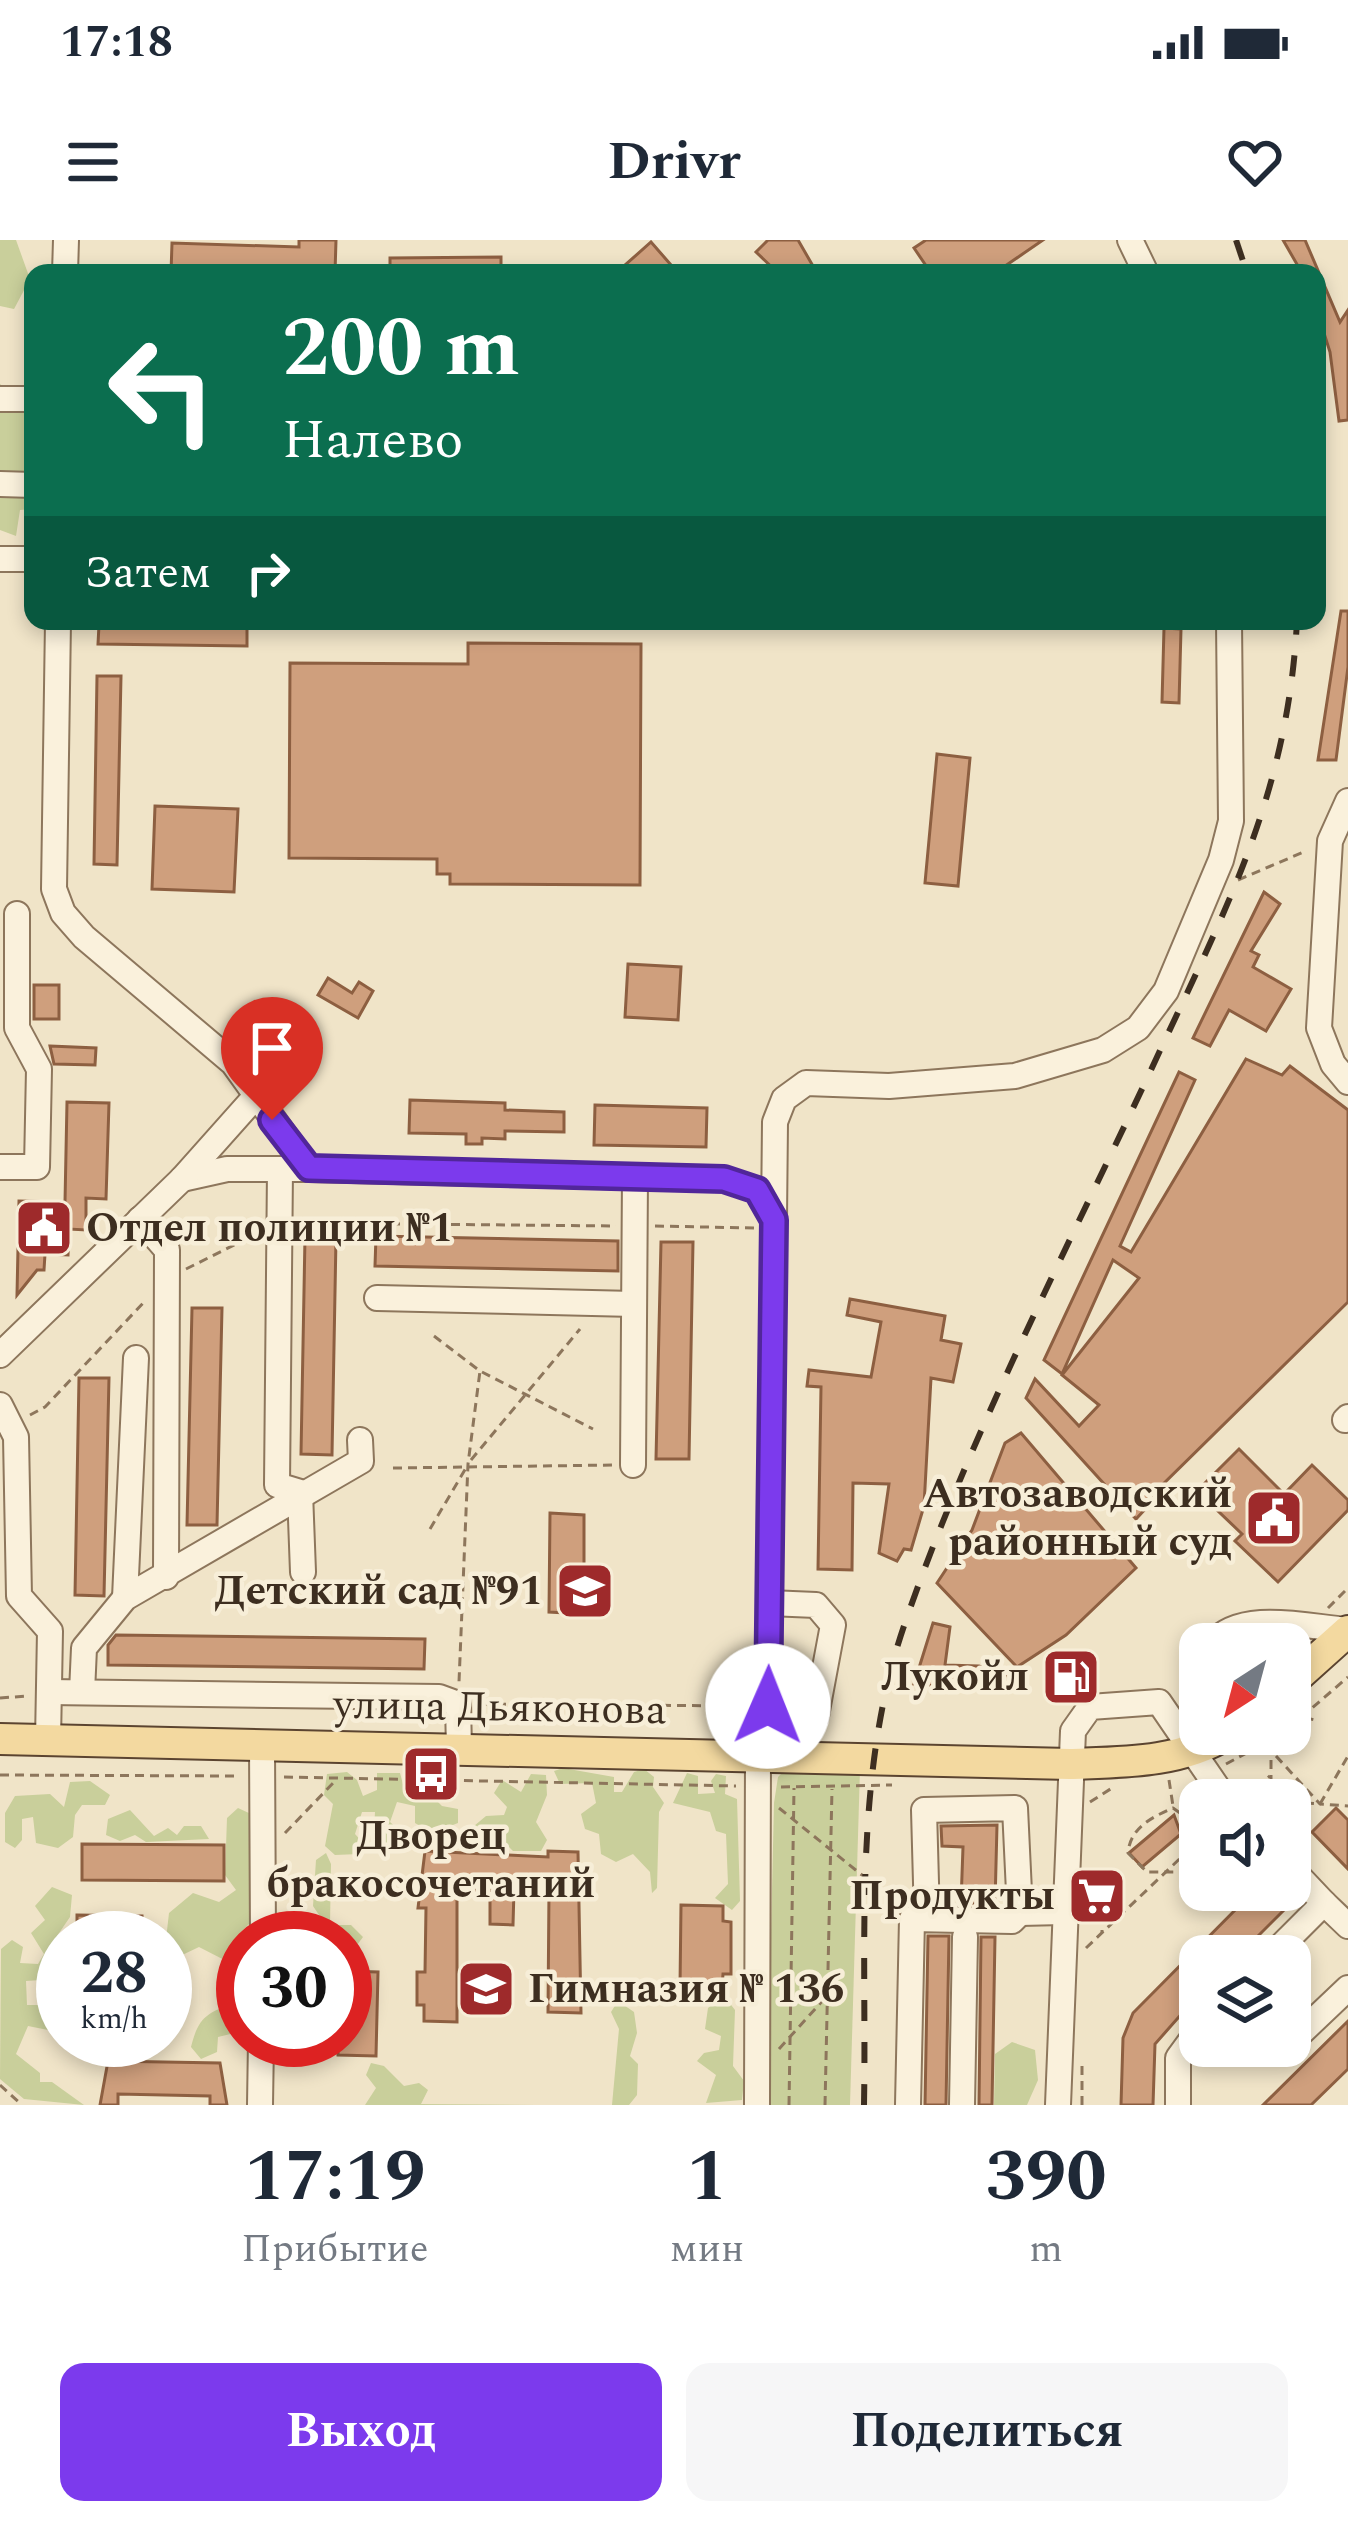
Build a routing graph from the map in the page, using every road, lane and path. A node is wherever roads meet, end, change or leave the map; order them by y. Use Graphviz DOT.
graph roads {
  1 [pos="58,630"];
  2 [pos="1229,630"];
  3 [pos="1348,801"];
  4 [pos="1330,841"];
  5 [pos="1205,894"];
  6 [pos="63,913"];
  7 [pos="8,914"];
  8 [pos="1348,1082"];
  9 [pos="261,1115"];
  10 [pos="217,1137"];
  11 [pos="0,1167"];
  12 [pos="309,1168"];
  13 [pos="238,1169"];
  14 [pos="272,1169"];
  15 [pos="634,1177"];
  16 [pos="182,1179"];
  17 [pos="140,1219"];
  18 [pos="279,1222"];
  19 [pos="774,1224"];
  20 [pos="634,1226"];
  21 [pos="167,1279"];
  22 [pos="376,1298"];
  23 [pos="634,1304"];
  24 [pos="580,1329"];
  25 [pos="434,1336"];
  26 [pos="0,1355"];
  27 [pos="136,1358"];
  28 [pos="480,1371"];
  29 [pos="526,1397"];
  30 [pos="5,1416"];
  31 [pos="592,1429"];
  32 [pos="360,1440"];
  33 [pos="468,1464"];
  34 [pos="633,1465"];
  35 [pos="393,1468"];
  36 [pos="300,1492"];
  37 [pos="430,1528"];
  38 [pos="303,1572"];
  39 [pos="166,1577"];
  40 [pos="125,1598"];
  41 [pos="769,1603"];
  42 [pos="1311,1628"];
  43 [pos="1348,1630"];
  44 [pos="1311,1664"];
  45 [pos="1348,1677"];
  46 [pos="49,1692"];
  47 [pos="82,1692"];
  48 [pos="0,1698"];
  49 [pos="458,1704"];
  50 [pos="768,1706"];
  51 [pos="1311,1709"];
  52 [pos="1311,1719"];
  53 [pos="1319,1720"];
  54 [pos="0,1739"];
  55 [pos="48,1740"];
  56 [pos="262,1745"];
  57 [pos="459,1749"];
  58 [pos="1205,1755"];
  59 [pos="1221,1755"];
  60 [pos="1348,1756"];
  61 [pos="1197,1763"];
  62 [pos="1070,1764"];
  63 [pos="0,1775"];
  64 [pos="754,1775"];
  65 [pos="1271,1775"];
  66 [pos="261,1777"];
  67 [pos="338,1778"];
  68 [pos="1210,1779"];
  69 [pos="1264,1779"];
  70 [pos="1271,1779"];
  71 [pos="1169,1780"];
  72 [pos="892,1785"];
  73 [pos="794,1786"];
  74 [pos="832,1786"];
  75 [pos="1311,1803"];
  76 [pos="1320,1804"];
  77 [pos="1348,1806"];
  78 [pos="1173,1808"];
  79 [pos="1179,1813"];
  80 [pos="793,1820"];
  81 [pos="830,1850"];
  82 [pos="262,1852"];
  83 [pos="1179,1852"];
  84 [pos="1179,1874"];
  85 [pos="1161,1876"];
  86 [pos="878,1888"];
  87 [pos="1311,1890"];
  88 [pos="1324,1903"];
  89 [pos="263,1911"];
  90 [pos="1074,1912"];
  91 [pos="1020,1913"];
  92 [pos="927,1919"];
  93 [pos="1348,1926"];
  94 [pos="1102,1934"];
  95 [pos="1292,1935"];
  96 [pos="965,1937"];
  97 [pos="1084,1951"];
  98 [pos="1348,1988"];
  99 [pos="827,1995"];
  100 [pos="1311,2023"];
  101 [pos="790,2038"];
  102 [pos="1179,2057"];
  103 [pos="261,2067"];
  104 [pos="757,2072"];
  105 [pos="0,2085"];
  106 [pos="22,2105"];
  107 [pos="260,2105"];
  108 [pos="757,2105"];
  109 [pos="789,2105"];
  110 [pos="826,2105"];
  111 [pos="908,2105"];
  112 [pos="962,2105"];
  113 [pos="1058,2105"];
  114 [pos="1178,2105"];
  1 -- 6 [label="street"];
  2 -- 5 [label="street"];
  3 -- 4 [label="street"];
  4 -- 5 [label="path"];
  4 -- 8 [label="street"];
  5 -- 19 [label="street"];
  6 -- 7 [label="street"];
  6 -- 9 [label="street"];
  7 -- 11 [label="street"];
  9 -- 10 [label="street"];
  9 -- 12 [label="street"];
  9 -- 14 [label="street"];
  10 -- 13 [label="street"];
  10 -- 16 [label="street"];
  12 -- 14 [label="street"];
  12 -- 15 [label="street"];
  13 -- 14 [label="street"];
  13 -- 16 [label="street"];
  14 -- 18 [label="street"];
  15 -- 19 [label="street"];
  15 -- 20 [label="street"];
  16 -- 17 [label="street"];
  17 -- 21 [label="street"];
  17 -- 26 [label="street"];
  18 -- 20 [label="path"];
  18 -- 21 [label="path"];
  18 -- 36 [label="street"];
  19 -- 20 [label="path"];
  19 -- 41 [label="street"];
  20 -- 23 [label="street"];
  21 -- 30 [label="path"];
  21 -- 39 [label="street"];
  22 -- 23 [label="street"];
  23 -- 34 [label="street"];
  24 -- 29 [label="path"];
  25 -- 28 [label="path"];
  27 -- 40 [label="street"];
  28 -- 29 [label="path"];
  28 -- 33 [label="path"];
  29 -- 31 [label="path"];
  29 -- 33 [label="path"];
  30 -- 46 [label="street"];
  32 -- 36 [label="street"];
  33 -- 34 [label="path"];
  33 -- 35 [label="path"];
  33 -- 37 [label="path"];
  33 -- 49 [label="path"];
  36 -- 38 [label="street"];
  36 -- 39 [label="street"];
  39 -- 40 [label="street"];
  40 -- 47 [label="street"];
  41 -- 50 [label="street"];
  41 -- 64 [label="street"];
  42 -- 43 [label="street"];
  43 -- 44 [label="main road"];
  45 -- 51 [label="path"];
  46 -- 47 [label="street"];
  46 -- 48 [label="path"];
  46 -- 55 [label="street"];
  47 -- 49 [label="street"];
  49 -- 50 [label="path"];
  49 -- 57 [label="street"];
  50 -- 64 [label="street"];
  52 -- 53 [label="path"];
  54 -- 55 [label="main road, улица Дьяконова"];
  55 -- 56 [label="main road, улица Дьяконова"];
  56 -- 57 [label="main road, улица Дьяконова"];
  56 -- 66 [label="street"];
  57 -- 64 [label="main road, улица Дьяконова"];
  58 -- 61 [label="main road"];
  59 -- 61 [label="path"];
  60 -- 76 [label="path"];
  61 -- 62 [label="main road, улица Дьяконова"];
  61 -- 62 [label="street"];
  61 -- 68 [label="street"];
  62 -- 64 [label="main road, улица Дьяконова"];
  62 -- 90 [label="street"];
  63 -- 66 [label="path"];
  64 -- 67 [label="path"];
  64 -- 73 [label="path"];
  64 -- 80 [label="path"];
  64 -- 104 [label="street"];
  65 -- 69 [label="path"];
  65 -- 70 [label="path"];
  65 -- 76 [label="path"];
  66 -- 67 [label="path"];
  66 -- 82 [label="street"];
  67 -- 82 [label="path"];
  71 -- 78 [label="path"];
  72 -- 74 [label="path"];
  73 -- 74 [label="path"];
  73 -- 80 [label="path"];
  74 -- 81 [label="path"];
  75 -- 76 [label="path"];
  76 -- 77 [label="path"];
  78 -- 79 [label="path"];
  78 -- 85 [label="path"];
  80 -- 81 [label="path"];
  80 -- 101 [label="path"];
  81 -- 86 [label="path"];
  81 -- 99 [label="path"];
  82 -- 89 [label="street"];
  83 -- 85 [label="path"];
  84 -- 85 [label="path"];
  85 -- 94 [label="path"];
  87 -- 88 [label="street"];
  88 -- 93 [label="street"];
  88 -- 95 [label="street"];
  90 -- 91 [label="street"];
  90 -- 94 [label="path"];
  90 -- 113 [label="street"];
  91 -- 92 [label="street"];
  91 -- 92 [label="street"];
  92 -- 111 [label="street"];
  94 -- 97 [label="path"];
  96 -- 112 [label="street"];
  98 -- 100 [label="street"];
  99 -- 101 [label="path"];
  99 -- 110 [label="path"];
  101 -- 104 [label="path"];
  101 -- 109 [label="path"];
  102 -- 114 [label="street"];
  103 -- 107 [label="street"];
  104 -- 108 [label="street"];
  105 -- 106 [label="path"];
}
